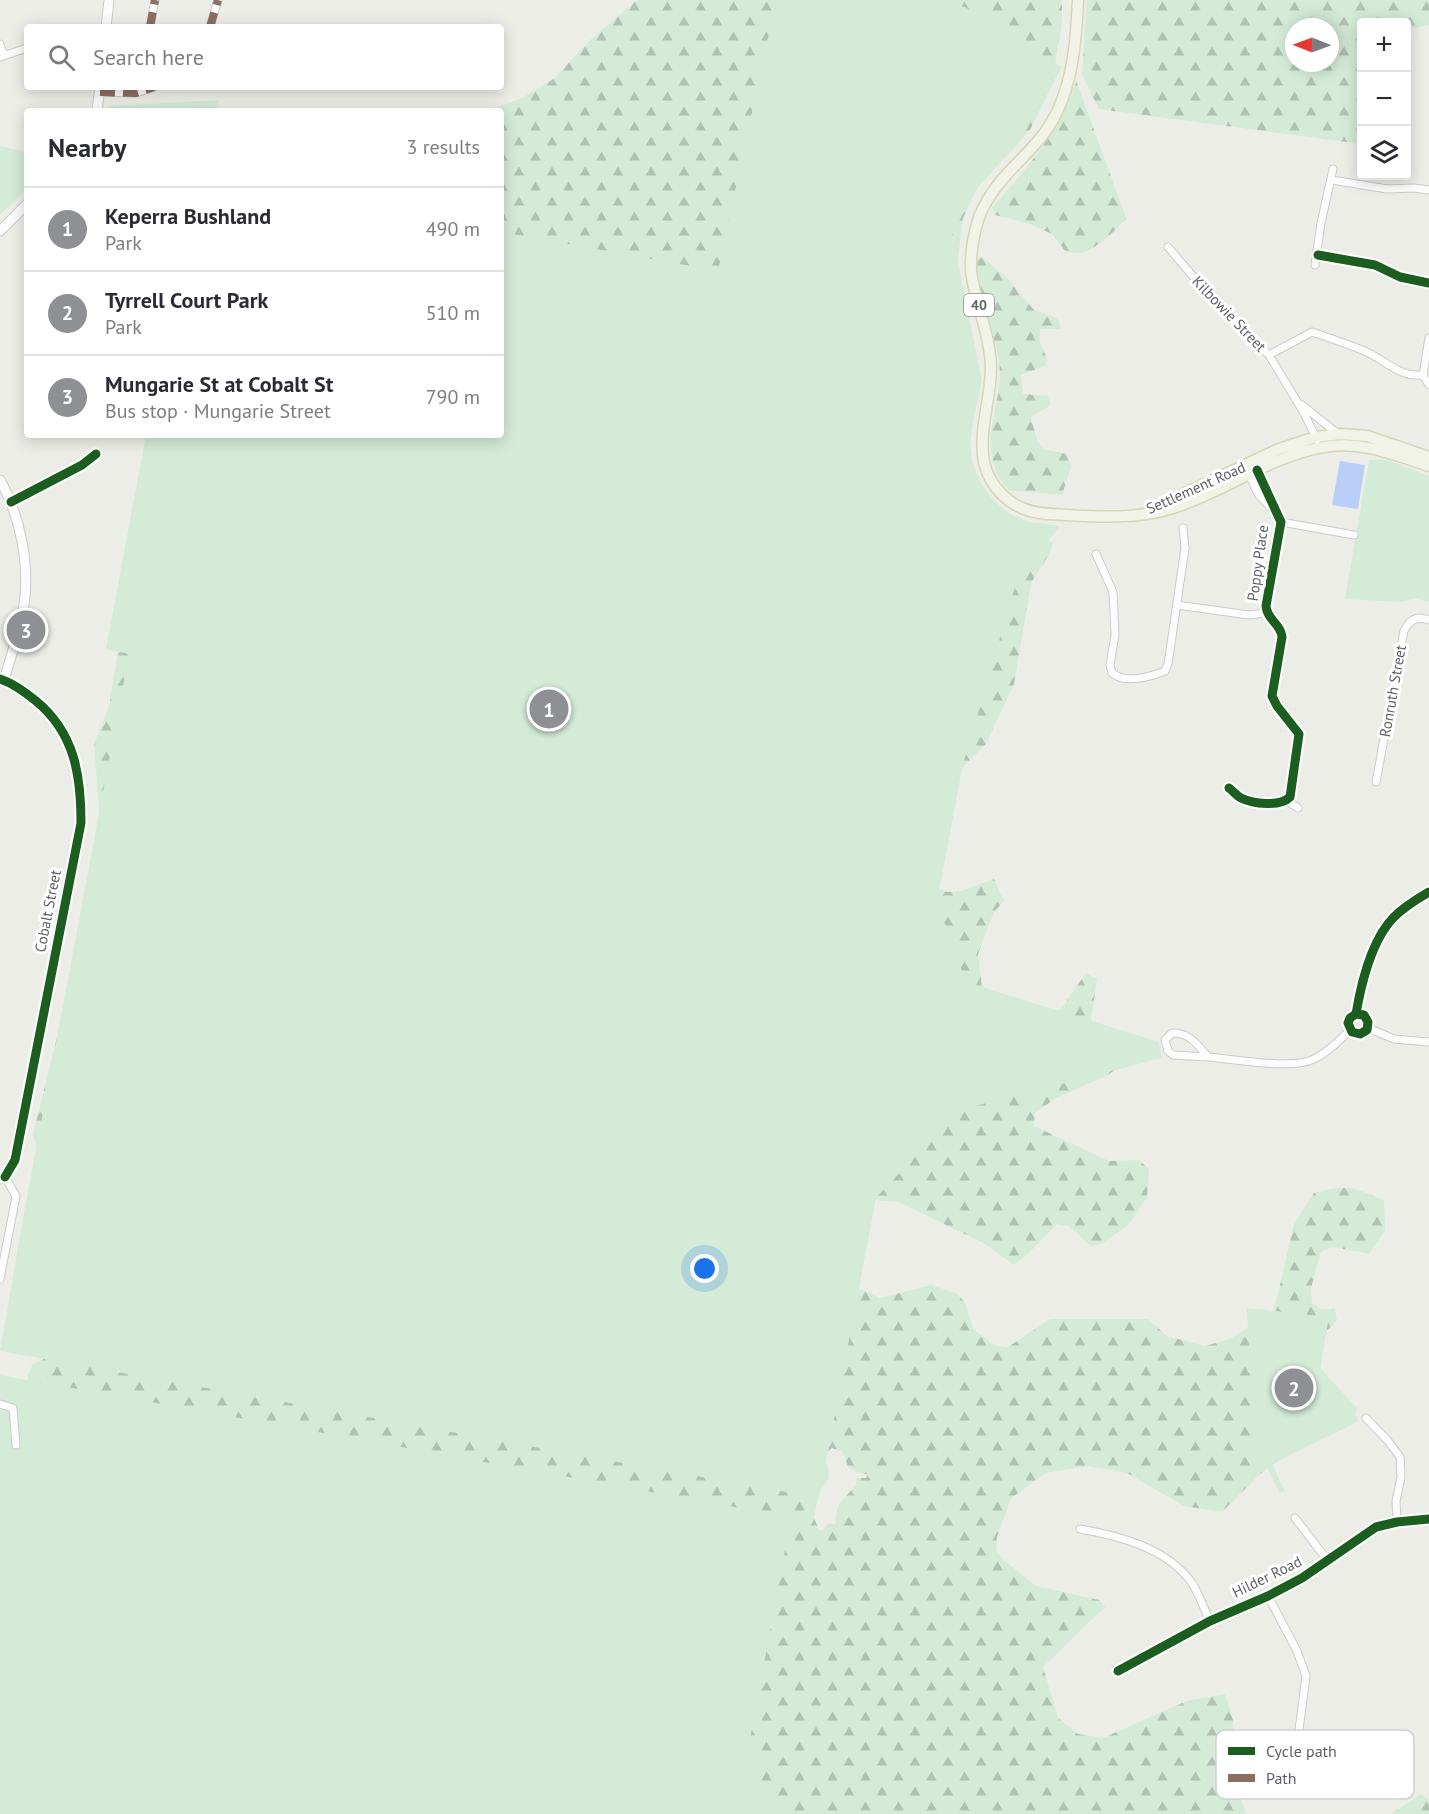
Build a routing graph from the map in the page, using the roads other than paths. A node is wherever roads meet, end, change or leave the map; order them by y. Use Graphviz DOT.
graph roads {
  1 [pos="109,0"];
  2 [pos="155,0"];
  3 [pos="218,0"];
  4 [pos="1078,0"];
  5 [pos="106,24"];
  6 [pos="151,24"];
  7 [pos="211,24"];
  8 [pos="0,44"];
  9 [pos="24,49"];
  10 [pos="2,57"];
  11 [pos="100,90"];
  12 [pos="109,90"];
  13 [pos="145,90"];
  14 [pos="97,108"];
  15 [pos="1333,169"];
  16 [pos="1332,180"];
  17 [pos="1429,190"];
  18 [pos="24,207"];
  19 [pos="0,231"];
  20 [pos="1168,247"];
  21 [pos="1318,255"];
  22 [pos="1315,265"];
  23 [pos="1429,282"];
  24 [pos="1429,338"];
  25 [pos="1269,355"];
  26 [pos="1423,375"];
  27 [pos="1429,385"];
  28 [pos="1296,399"];
  29 [pos="1340,434"];
  30 [pos="1318,442"];
  31 [pos="96,454"];
  32 [pos="1429,457"];
  33 [pos="1429,466"];
  34 [pos="1252,469"];
  35 [pos="0,480"];
  36 [pos="12,502"];
  37 [pos="1279,519"];
  38 [pos="1183,528"];
  39 [pos="1354,535"];
  40 [pos="1095,554"];
  41 [pos="1176,605"];
  42 [pos="1266,613"];
  43 [pos="1429,620"];
  44 [pos="2,680"];
  45 [pos="1376,782"];
  46 [pos="1229,788"];
  47 [pos="1286,800"];
  48 [pos="1298,808"];
  49 [pos="1429,892"];
  50 [pos="1356,1014"];
  51 [pos="1368,1028"];
  52 [pos="1350,1030"];
  53 [pos="1429,1042"];
  54 [pos="1208,1057"];
  55 [pos="3,1178"];
  56 [pos="0,1279"];
  57 [pos="0,1404"];
  58 [pos="1366,1418"];
  59 [pos="16,1445"];
  60 [pos="1295,1518"];
  61 [pos="1429,1519"];
  62 [pos="1396,1522"];
  63 [pos="1080,1529"];
  64 [pos="1328,1561"];
  65 [pos="1268,1596"];
  66 [pos="1210,1621"];
  67 [pos="1118,1671"];
  68 [pos="1299,1730"];
  1 -- 5 [label="street"];
  2 -- 6 [label="street"];
  3 -- 7 [label="street"];
  4 -- 34 [label="main road, Settlement Road / 40"];
  8 -- 10 [label="street"];
  9 -- 10 [label="street"];
  11 -- 14 [label="street"];
  12 -- 13 [label="street"];
  15 -- 16 [label="street"];
  16 -- 17 [label="street"];
  16 -- 21 [label="street"];
  18 -- 19 [label="street"];
  20 -- 25 [label="street, Kilbowie Street"];
  21 -- 22 [label="street"];
  21 -- 23 [label="street"];
  24 -- 26 [label="street"];
  25 -- 26 [label="street"];
  25 -- 28 [label="street, Kilbowie Street"];
  26 -- 27 [label="street"];
  28 -- 29 [label="street"];
  28 -- 30 [label="street, Kilbowie Street"];
  29 -- 30 [label="main road, Settlement Road / 40"];
  29 -- 32 [label="main road, Settlement Road / 40"];
  30 -- 33 [label="main road, Settlement Road / 40"];
  30 -- 34 [label="main road, Settlement Road / 40"];
  31 -- 36 [label="street"];
  34 -- 37 [label="street, Poppy Place"];
  35 -- 36 [label="street"];
  36 -- 44 [label="street"];
  37 -- 39 [label="street"];
  37 -- 42 [label="street, Poppy Place"];
  38 -- 41 [label="street"];
  40 -- 41 [label="street"];
  41 -- 42 [label="street"];
  42 -- 47 [label="street, Poppy Place"];
  43 -- 45 [label="street, Ronruth Street"];
  44 -- 55 [label="street, Cobalt Street"];
  46 -- 47 [label="street"];
  47 -- 48 [label="street"];
  49 -- 50 [label="street"];
  50 -- 51 [label="street"];
  50 -- 52 [label="street"];
  51 -- 52 [label="street"];
  51 -- 53 [label="street"];
  52 -- 54 [label="street"];
  54 -- 54 [label="street"];
  55 -- 56 [label="street"];
  57 -- 59 [label="street"];
  58 -- 62 [label="street"];
  60 -- 64 [label="street"];
  61 -- 62 [label="street, Hilder Road"];
  62 -- 64 [label="street, Hilder Road"];
  63 -- 66 [label="street"];
  64 -- 65 [label="street, Hilder Road"];
  65 -- 66 [label="street, Hilder Road"];
  65 -- 68 [label="street"];
  66 -- 67 [label="street, Hilder Road"];
}
